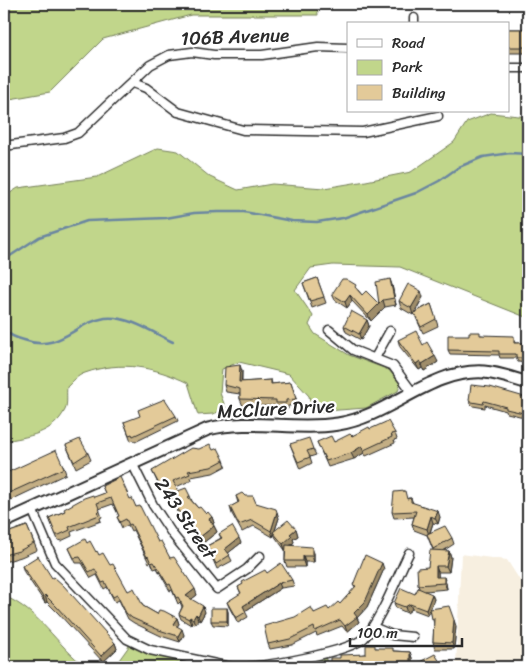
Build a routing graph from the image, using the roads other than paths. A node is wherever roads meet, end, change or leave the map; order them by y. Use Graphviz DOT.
graph roads {
  1 [pos="347,48"];
  2 [pos="510,68"];
  3 [pos="528,68"];
  4 [pos="133,82"];
  5 [pos="438,116"];
  6 [pos="4,146"];
  7 [pos="328,330"];
  8 [pos="390,331"];
  9 [pos="376,358"];
  10 [pos="528,383"];
  11 [pos="413,393"];
  12 [pos="132,462"];
  13 [pos="32,509"];
  14 [pos="4,522"];
  15 [pos="409,553"];
  16 [pos="260,556"];
  17 [pos="373,626"];
  18 [pos="413,637"];
  19 [pos="230,667"];
  20 [pos="249,667"];
  1 -- 4 [label="street, 106B Avenue"];
  2 -- 3 [label="street"];
  4 -- 5 [label="street"];
  4 -- 6 [label="street, 106B Avenue"];
  7 -- 9 [label="street"];
  8 -- 9 [label="street"];
  9 -- 11 [label="street"];
  10 -- 11 [label="street, McClure Drive"];
  11 -- 12 [label="street, McClure Drive"];
  12 -- 13 [label="street, McClure Drive"];
  12 -- 16 [label="street, 243 Street"];
  13 -- 14 [label="street, McClure Drive"];
  13 -- 19 [label="street"];
  15 -- 17 [label="street"];
  17 -- 18 [label="street"];
  17 -- 20 [label="street"];
}
